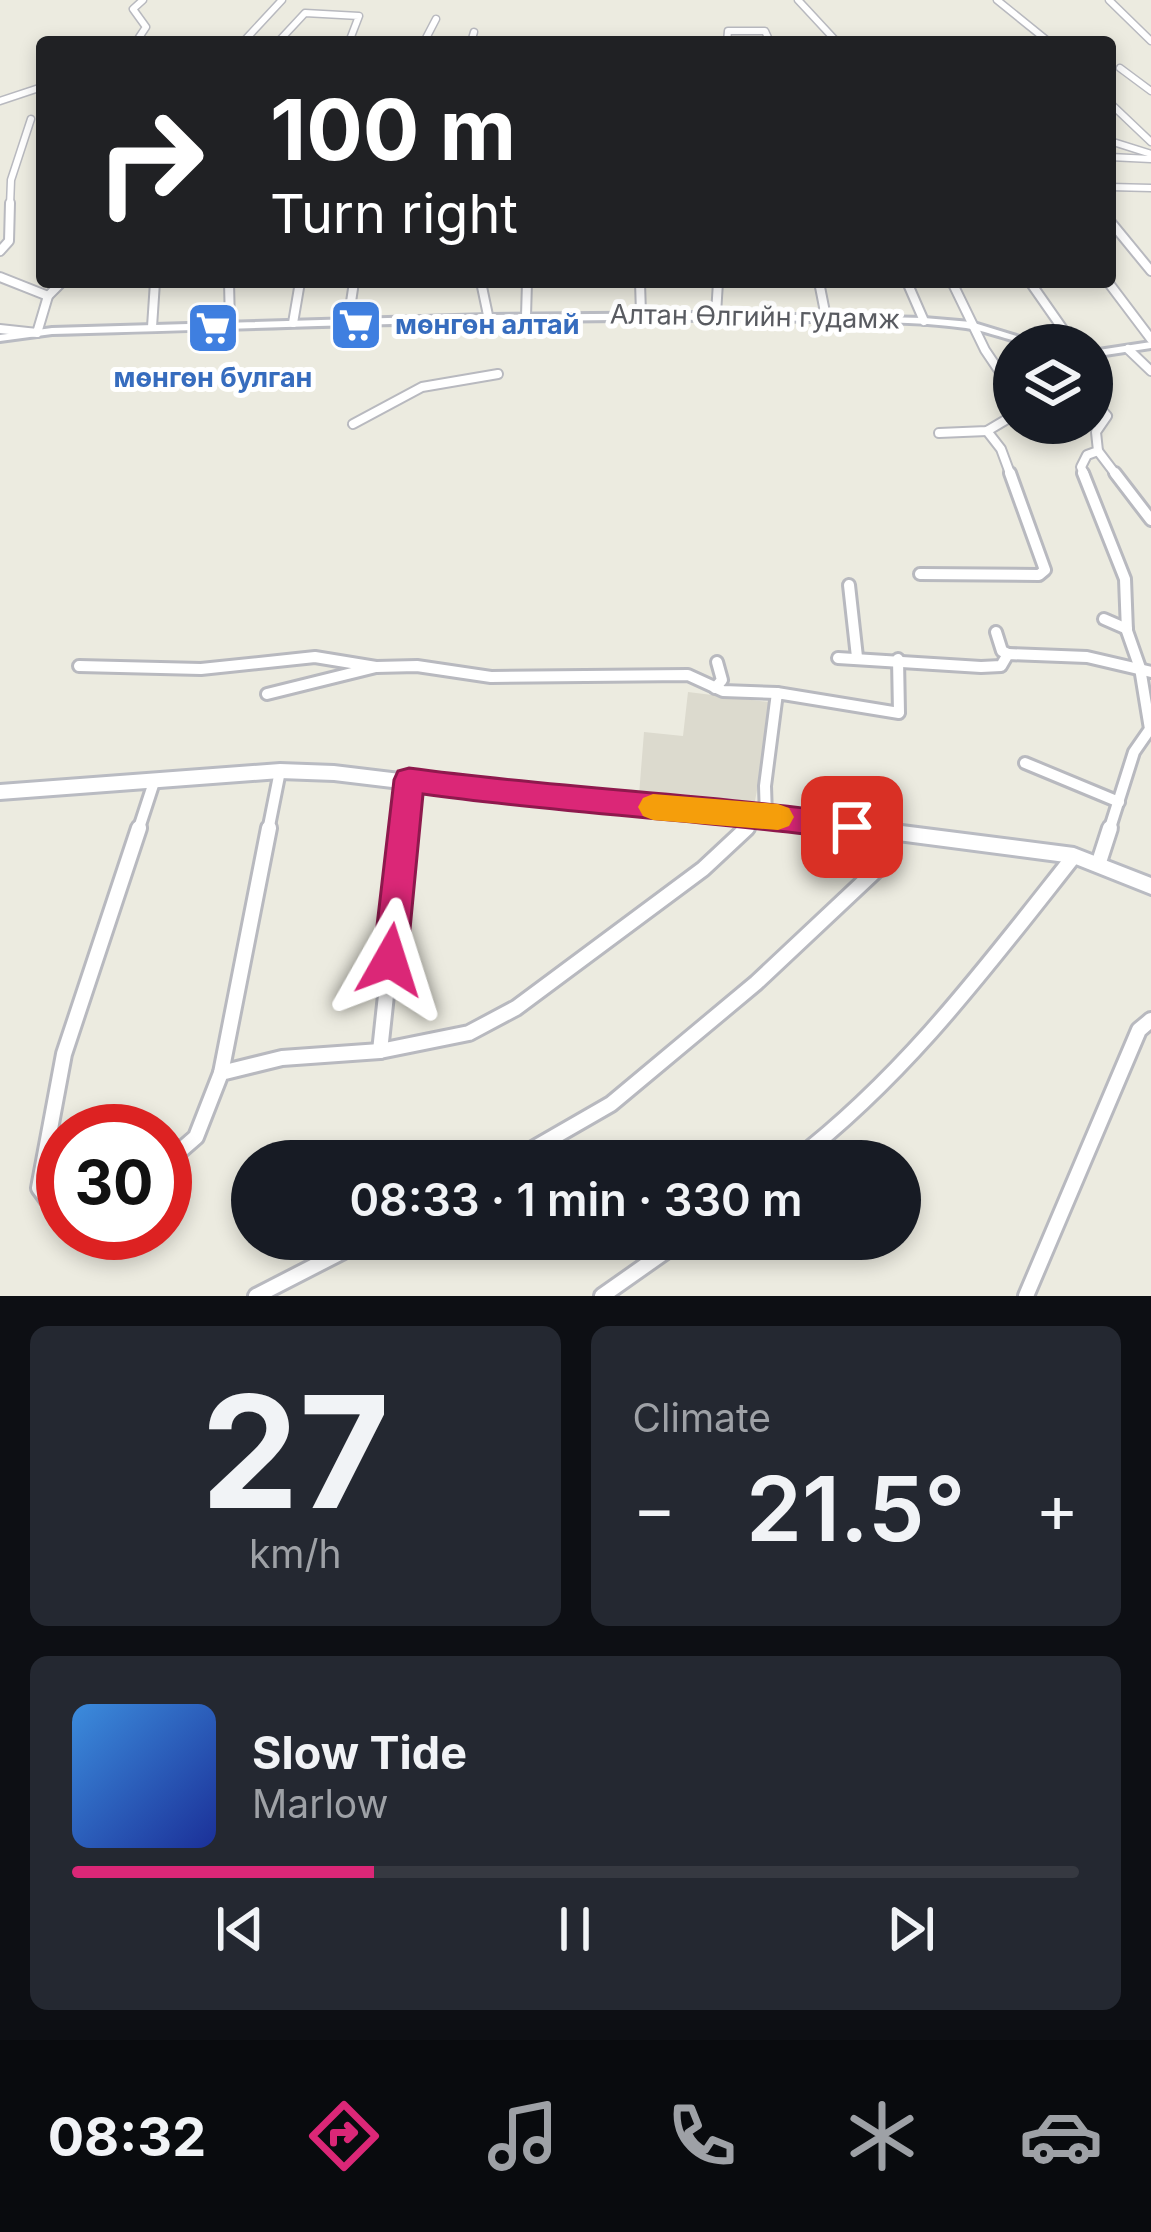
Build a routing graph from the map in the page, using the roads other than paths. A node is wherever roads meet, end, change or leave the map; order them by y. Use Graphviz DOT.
graph roads {
  1 [pos="143,0"];
  2 [pos="282,0"];
  3 [pos="798,0"];
  4 [pos="997,0"];
  5 [pos="1109,0"];
  6 [pos="436,19"];
  7 [pos="474,32"];
  8 [pos="140,36"];
  9 [pos="249,36"];
  10 [pos="284,36"];
  11 [pos="352,36"];
  12 [pos="427,36"];
  13 [pos="473,36"];
  14 [pos="728,36"];
  15 [pos="767,36"];
  16 [pos="831,36"];
  17 [pos="1042,36"];
  18 [pos="1151,41"];
  19 [pos="1120,68"];
  20 [pos="36,89"];
  21 [pos="1151,91"];
  22 [pos="0,101"];
  23 [pos="1116,110"];
  24 [pos="31,119"];
  25 [pos="1116,143"];
  26 [pos="1151,151"];
  27 [pos="1116,156"];
  28 [pos="1116,188"];
  29 [pos="1151,188"];
  30 [pos="1116,228"];
  31 [pos="0,251"];
  32 [pos="1151,271"];
  33 [pos="0,278"];
  34 [pos="56,288"];
  35 [pos="155,288"];
  36 [pos="229,288"];
  37 [pos="299,288"];
  38 [pos="353,288"];
  39 [pos="482,288"];
  40 [pos="526,288"];
  41 [pos="640,288"];
  42 [pos="718,288"];
  43 [pos="820,288"];
  44 [pos="910,288"];
  45 [pos="955,288"];
  46 [pos="1034,288"];
  47 [pos="1112,288"];
  48 [pos="47,296"];
  49 [pos="641,314"];
  50 [pos="716,314"];
  51 [pos="526,316"];
  52 [pos="826,316"];
  53 [pos="489,320"];
  54 [pos="924,321"];
  55 [pos="293,322"];
  56 [pos="348,322"];
  57 [pos="230,324"];
  58 [pos="1059,324"];
  59 [pos="971,325"];
  60 [pos="152,327"];
  61 [pos="993,331"];
  62 [pos="37,333"];
  63 [pos="0,337"];
  64 [pos="1151,342"];
  65 [pos="1127,349"];
  66 [pos="1113,351"];
  67 [pos="993,360"];
  68 [pos="1151,370"];
  69 [pos="498,374"];
  70 [pos="353,424"];
  71 [pos="993,427"];
  72 [pos="987,430"];
  73 [pos="939,433"];
  74 [pos="1097,444"];
  75 [pos="1098,451"];
  76 [pos="1151,520"];
  77 [pos="920,574"];
  78 [pos="849,585"];
  79 [pos="1104,620"];
  80 [pos="1127,629"];
  81 [pos="996,632"];
  82 [pos="1008,654"];
  83 [pos="857,657"];
  84 [pos="838,658"];
  85 [pos="898,659"];
  86 [pos="716,662"];
  87 [pos="79,667"];
  88 [pos="376,668"];
  89 [pos="1145,670"];
  90 [pos="716,688"];
  91 [pos="777,693"];
  92 [pos="266,694"];
  93 [pos="1149,709"];
  94 [pos="1025,764"];
  95 [pos="280,771"];
  96 [pos="409,780"];
  97 [pos="154,782"];
  98 [pos="2,796"];
  99 [pos="1119,802"];
  100 [pos="764,815"];
  101 [pos="896,832"];
  102 [pos="1074,856"];
  103 [pos="1099,862"];
  104 [pos="1151,886"];
  105 [pos="1151,1020"];
  106 [pos="380,1051"];
  107 [pos="221,1072"];
  108 [pos="55,1104"];
  109 [pos="548,1140"];
  110 [pos="822,1140"];
  111 [pos="192,1145"];
  112 [pos="326,1260"];
  113 [pos="653,1260"];
  114 [pos="256,1296"];
  115 [pos="602,1296"];
  116 [pos="1027,1296"];
  1 -- 8 [label="street"];
  2 -- 9 [label="street"];
  3 -- 16 [label="street"];
  4 -- 17 [label="street"];
  5 -- 18 [label="street"];
  6 -- 12 [label="street"];
  7 -- 13 [label="street"];
  10 -- 11 [label="street"];
  14 -- 15 [label="street"];
  19 -- 21 [label="street"];
  20 -- 22 [label="street"];
  23 -- 26 [label="street"];
  24 -- 31 [label="street"];
  25 -- 26 [label="street"];
  26 -- 27 [label="street"];
  28 -- 29 [label="street"];
  30 -- 32 [label="street"];
  33 -- 48 [label="street"];
  34 -- 48 [label="street"];
  35 -- 60 [label="street"];
  36 -- 57 [label="street"];
  37 -- 55 [label="street"];
  38 -- 56 [label="street"];
  39 -- 53 [label="street"];
  40 -- 51 [label="street"];
  41 -- 49 [label="street"];
  42 -- 50 [label="street"];
  43 -- 52 [label="street"];
  44 -- 54 [label="street"];
  45 -- 59 [label="street"];
  46 -- 58 [label="street"];
  47 -- 64 [label="street"];
  48 -- 62 [label="street"];
  49 -- 50 [label="main road, Алтан Өлгийн гудамж"];
  49 -- 51 [label="main road, Алтан Өлгийн гудамж"];
  50 -- 52 [label="main road, Алтан Өлгийн гудамж"];
  51 -- 53 [label="main road, Алтан Өлгийн гудамж"];
  52 -- 54 [label="main road, Алтан Өлгийн гудамж"];
  53 -- 56 [label="main road, Алтан Өлгийн гудамж"];
  54 -- 59 [label="main road, Алтан Өлгийн гудамж"];
  55 -- 56 [label="main road, Алтан Өлгийн гудамж"];
  55 -- 57 [label="main road, Алтан Өлгийн гудамж"];
  57 -- 60 [label="main road, Алтан Өлгийн гудамж"];
  59 -- 61 [label="main road, Алтан Өлгийн гудамж"];
  59 -- 67 [label="street"];
  60 -- 62 [label="main road, Алтан Өлгийн гудамж"];
  62 -- 63 [label="main road, Алтан Өлгийн гудамж"];
  64 -- 65 [label="main road"];
  65 -- 66 [label="main road"];
  65 -- 68 [label="street"];
  69 -- 70 [label="street"];
  71 -- 72 [label="street"];
  72 -- 73 [label="street"];
  72 -- 77 [label="street"];
  74 -- 75 [label="street"];
  75 -- 76 [label="street"];
  75 -- 80 [label="street"];
  78 -- 83 [label="street"];
  79 -- 80 [label="street"];
  80 -- 89 [label="street"];
  81 -- 82 [label="street"];
  82 -- 85 [label="street"];
  82 -- 89 [label="street"];
  83 -- 84 [label="street"];
  83 -- 85 [label="street"];
  85 -- 91 [label="street"];
  86 -- 90 [label="street"];
  87 -- 88 [label="street"];
  88 -- 90 [label="street"];
  88 -- 92 [label="street"];
  89 -- 93 [label="street"];
  90 -- 91 [label="street"];
  91 -- 100 [label="street"];
  93 -- 99 [label="street"];
  94 -- 99 [label="street"];
  95 -- 96 [label="main road"];
  95 -- 97 [label="main road"];
  95 -- 107 [label="street"];
  96 -- 100 [label="main road"];
  96 -- 106 [label="street"];
  97 -- 98 [label="main road"];
  97 -- 108 [label="street"];
  99 -- 103 [label="street"];
  100 -- 101 [label="main road"];
  100 -- 106 [label="street"];
  101 -- 102 [label="main road"];
  101 -- 109 [label="street"];
  102 -- 103 [label="main road"];
  102 -- 110 [label="street"];
  103 -- 104 [label="main road"];
  105 -- 116 [label="street"];
  106 -- 107 [label="street"];
  107 -- 111 [label="street"];
  112 -- 114 [label="street"];
  113 -- 115 [label="street"];
}
